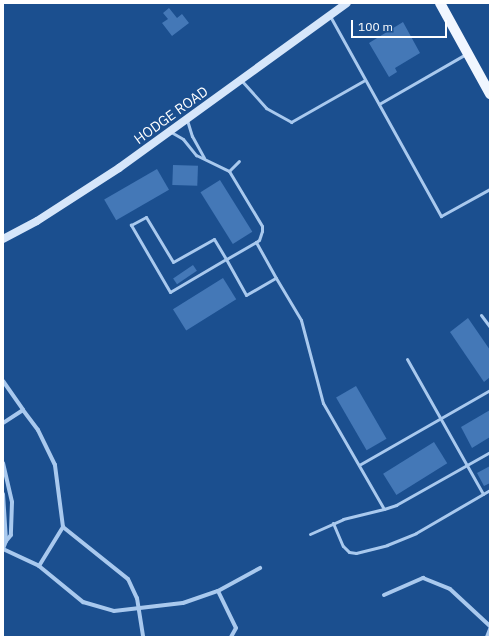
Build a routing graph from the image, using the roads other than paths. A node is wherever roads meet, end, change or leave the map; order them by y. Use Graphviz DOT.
graph roads {
  1 [pos="347,3"];
  2 [pos="440,3"];
  3 [pos="330,16"];
  4 [pos="468,53"];
  5 [pos="241,80"];
  6 [pos="365,80"];
  7 [pos="490,94"];
  8 [pos="379,104"];
  9 [pos="187,120"];
  10 [pos="171,132"];
  11 [pos="204,158"];
  12 [pos="239,161"];
  13 [pos="229,171"];
  14 [pos="490,189"];
  15 [pos="3,238"];
  16 [pos="256,242"];
  17 [pos="226,259"];
  18 [pos="276,278"];
  19 [pos="481,315"];
  20 [pos="490,327"];
  21 [pos="407,360"];
  22 [pos="3,381"];
  23 [pos="490,390"];
  24 [pos="23,410"];
  25 [pos="440,418"];
  26 [pos="3,423"];
  27 [pos="490,452"];
  28 [pos="3,463"];
  29 [pos="359,465"];
  30 [pos="467,465"];
  31 [pos="490,490"];
  32 [pos="3,494"];
  33 [pos="483,494"];
  34 [pos="384,509"];
  35 [pos="333,523"];
  36 [pos="63,527"];
  37 [pos="310,534"];
  38 [pos="6,541"];
  39 [pos="3,549"];
  40 [pos="39,566"];
  41 [pos="260,568"];
  42 [pos="218,591"];
  43 [pos="384,595"];
  44 [pos="138,610"];
  45 [pos="490,627"];
  46 [pos="143,637"];
  47 [pos="231,637"];
  48 [pos="487,637"];
  1 -- 3 [label="main road, HODGE ROAD"];
  2 -- 4 [label="main road"];
  3 -- 5 [label="main road, HODGE ROAD"];
  3 -- 6 [label="lane"];
  4 -- 7 [label="main road"];
  4 -- 8 [label="lane"];
  5 -- 6 [label="lane"];
  5 -- 9 [label="main road, HODGE ROAD"];
  6 -- 8 [label="lane"];
  8 -- 14 [label="lane"];
  9 -- 10 [label="main road, HODGE ROAD"];
  9 -- 11 [label="lane"];
  10 -- 11 [label="lane"];
  10 -- 15 [label="main road, HODGE ROAD"];
  11 -- 13 [label="lane"];
  12 -- 13 [label="lane"];
  13 -- 16 [label="lane"];
  16 -- 17 [label="lane"];
  16 -- 18 [label="lane"];
  17 -- 17 [label="lane"];
  17 -- 18 [label="lane"];
  18 -- 29 [label="lane"];
  19 -- 20 [label="lane"];
  21 -- 25 [label="lane"];
  22 -- 24 [label="street"];
  23 -- 25 [label="lane"];
  24 -- 26 [label="street"];
  24 -- 36 [label="street"];
  25 -- 29 [label="lane"];
  25 -- 30 [label="lane"];
  27 -- 30 [label="lane"];
  28 -- 38 [label="street"];
  29 -- 34 [label="lane"];
  30 -- 33 [label="lane"];
  30 -- 34 [label="lane"];
  31 -- 33 [label="lane"];
  32 -- 38 [label="street"];
  33 -- 35 [label="lane"];
  34 -- 35 [label="lane"];
  35 -- 37 [label="lane"];
  36 -- 40 [label="street"];
  36 -- 44 [label="street"];
  38 -- 39 [label="street"];
  39 -- 40 [label="street"];
  40 -- 44 [label="street"];
  41 -- 42 [label="street"];
  42 -- 44 [label="street"];
  42 -- 47 [label="street"];
  43 -- 45 [label="street"];
  44 -- 46 [label="street"];
  45 -- 48 [label="street"];
}
